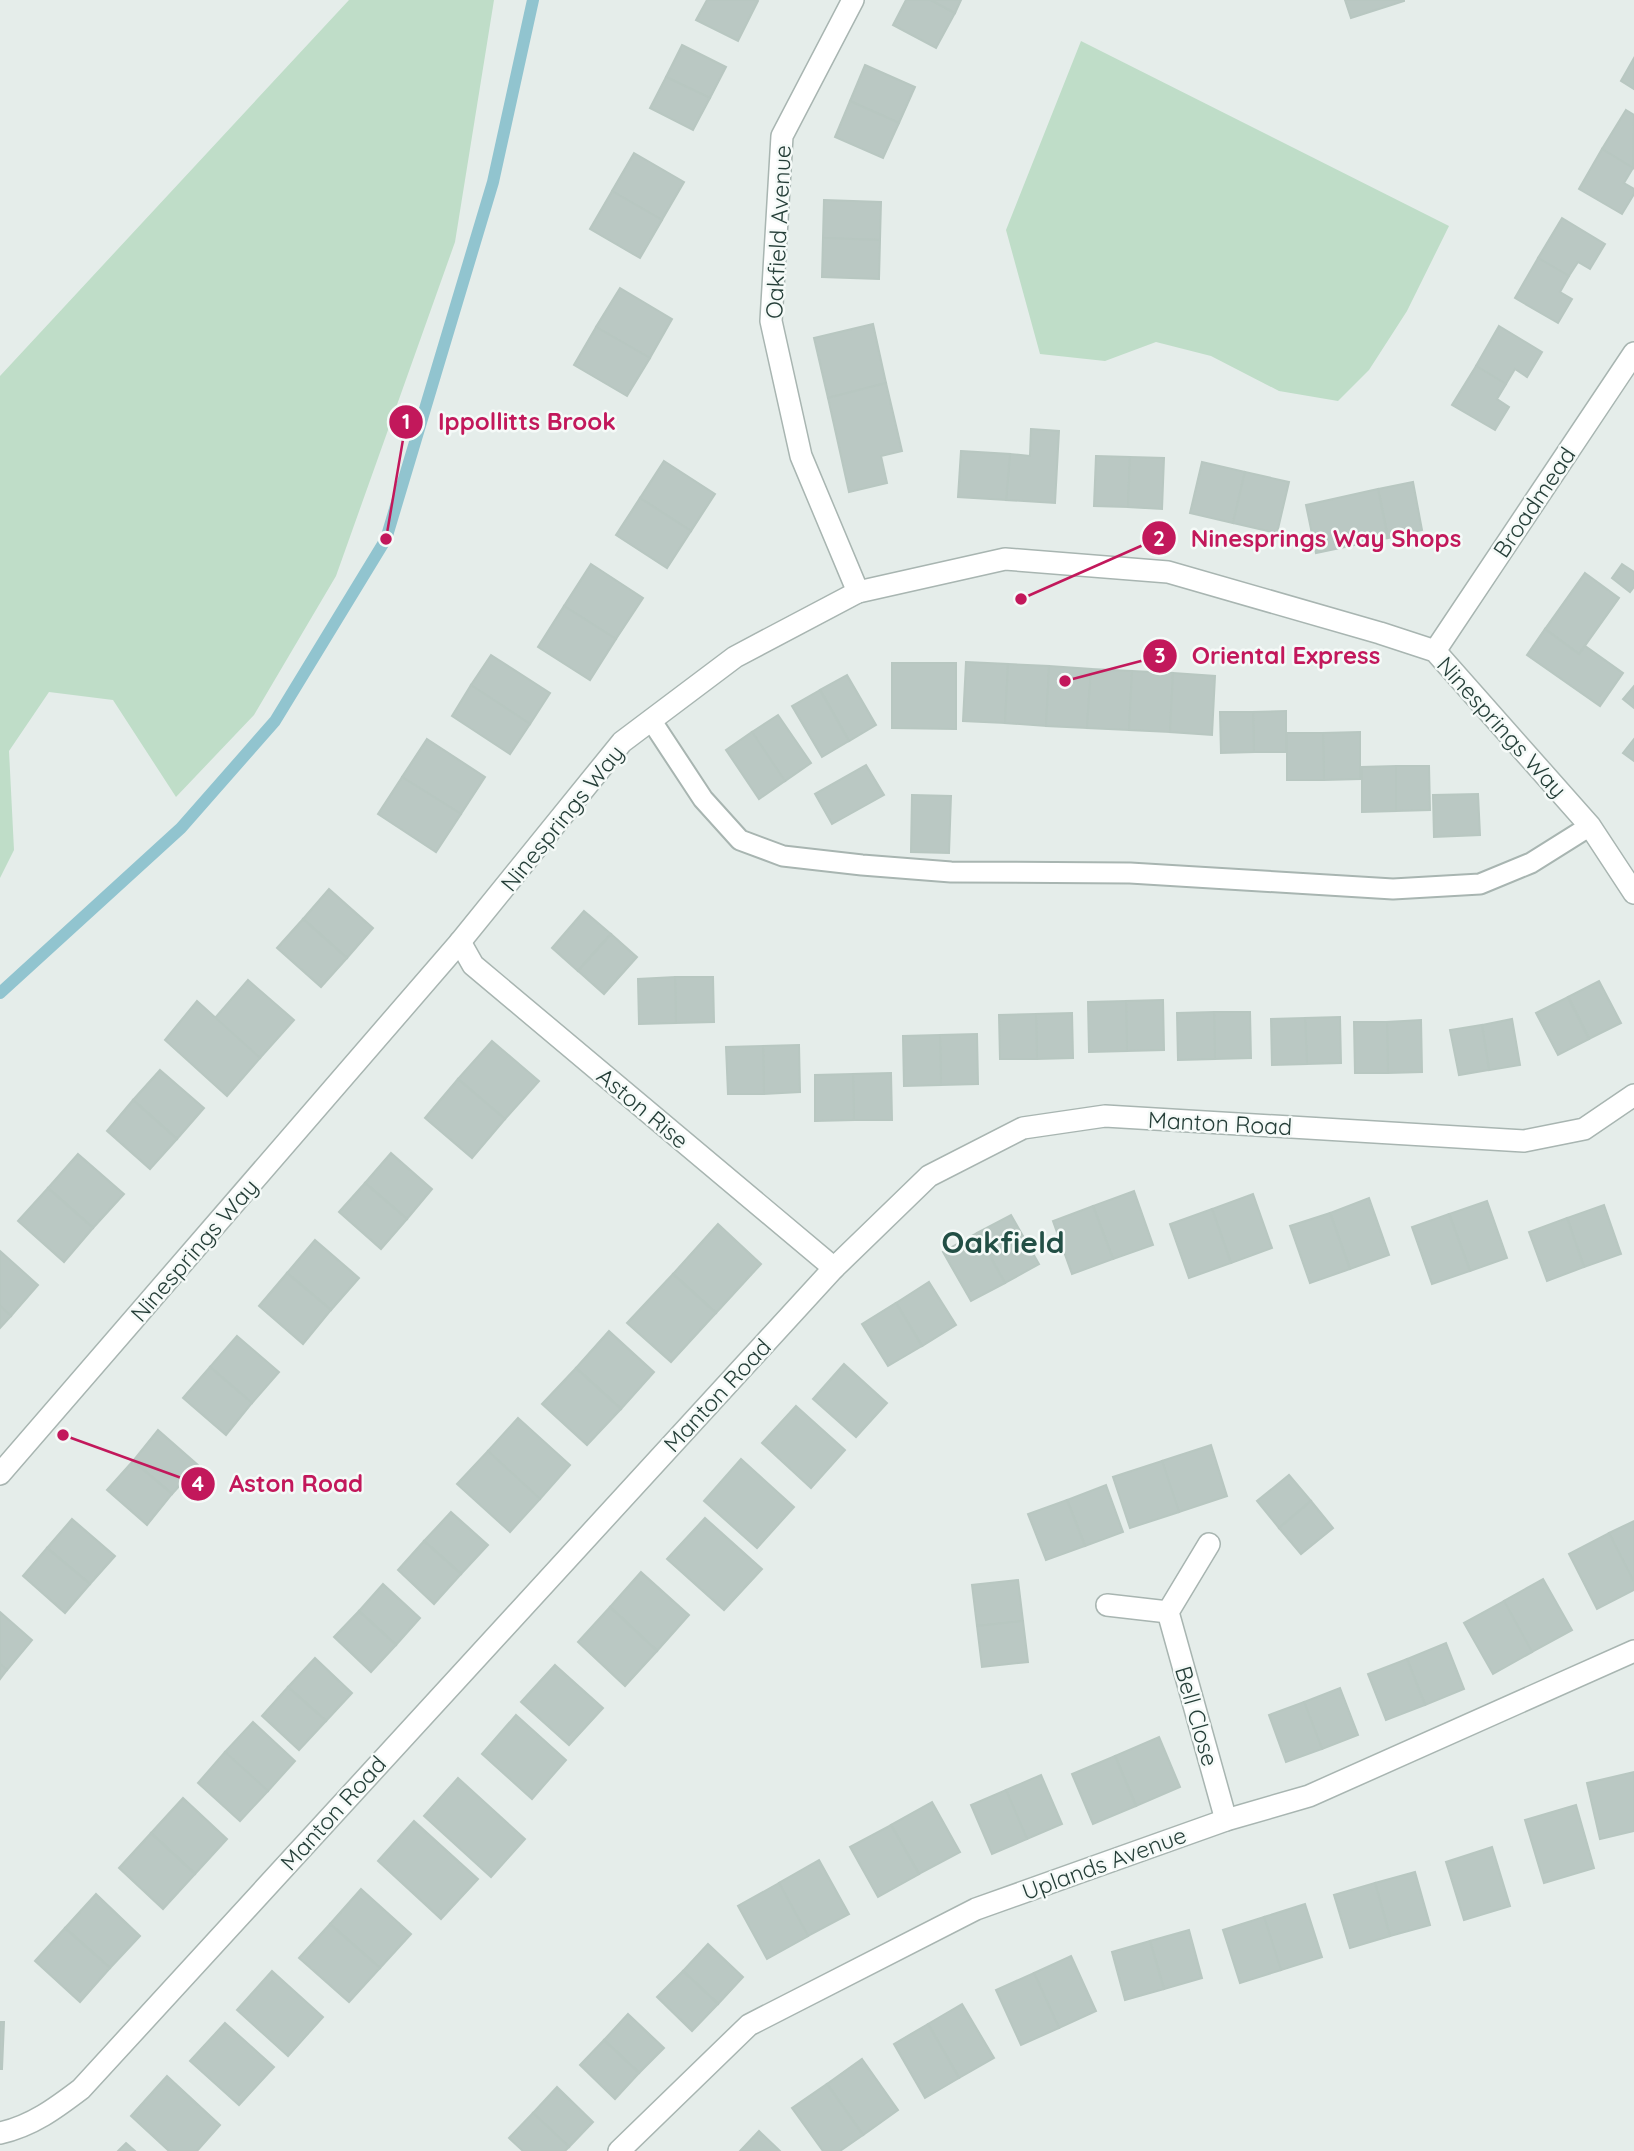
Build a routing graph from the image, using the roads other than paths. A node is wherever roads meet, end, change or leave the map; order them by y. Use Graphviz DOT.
graph roads {
  1 [pos="853,0"];
  2 [pos="1634,354"];
  3 [pos="858,592"];
  4 [pos="1435,651"];
  5 [pos="652,720"];
  6 [pos="1590,826"];
  7 [pos="1634,893"];
  8 [pos="460,942"];
  9 [pos="1634,1095"];
  10 [pos="834,1268"];
  11 [pos="0,1474"];
  12 [pos="1209,1544"];
  13 [pos="1107,1605"];
  14 [pos="1167,1612"];
  15 [pos="1634,1651"];
  16 [pos="1226,1820"];
  17 [pos="0,2133"];
  18 [pos="619,2151"];
  1 -- 3 [label="street, Oakfield Avenue"];
  2 -- 4 [label="street, Broadmead"];
  3 -- 4 [label="street, Ninesprings Way"];
  3 -- 5 [label="street, Ninesprings Way"];
  4 -- 6 [label="street, Ninesprings Way"];
  5 -- 6 [label="lane"];
  5 -- 8 [label="street, Ninesprings Way"];
  6 -- 7 [label="street, Ninesprings Way"];
  8 -- 10 [label="street, Aston Rise"];
  8 -- 11 [label="street, Ninesprings Way"];
  9 -- 10 [label="street, Manton Road"];
  10 -- 17 [label="street, Manton Road"];
  12 -- 14 [label="street"];
  13 -- 14 [label="street"];
  14 -- 16 [label="street, Bell Close"];
  15 -- 16 [label="street, Uplands Avenue"];
  16 -- 18 [label="street, Uplands Avenue"];
}
